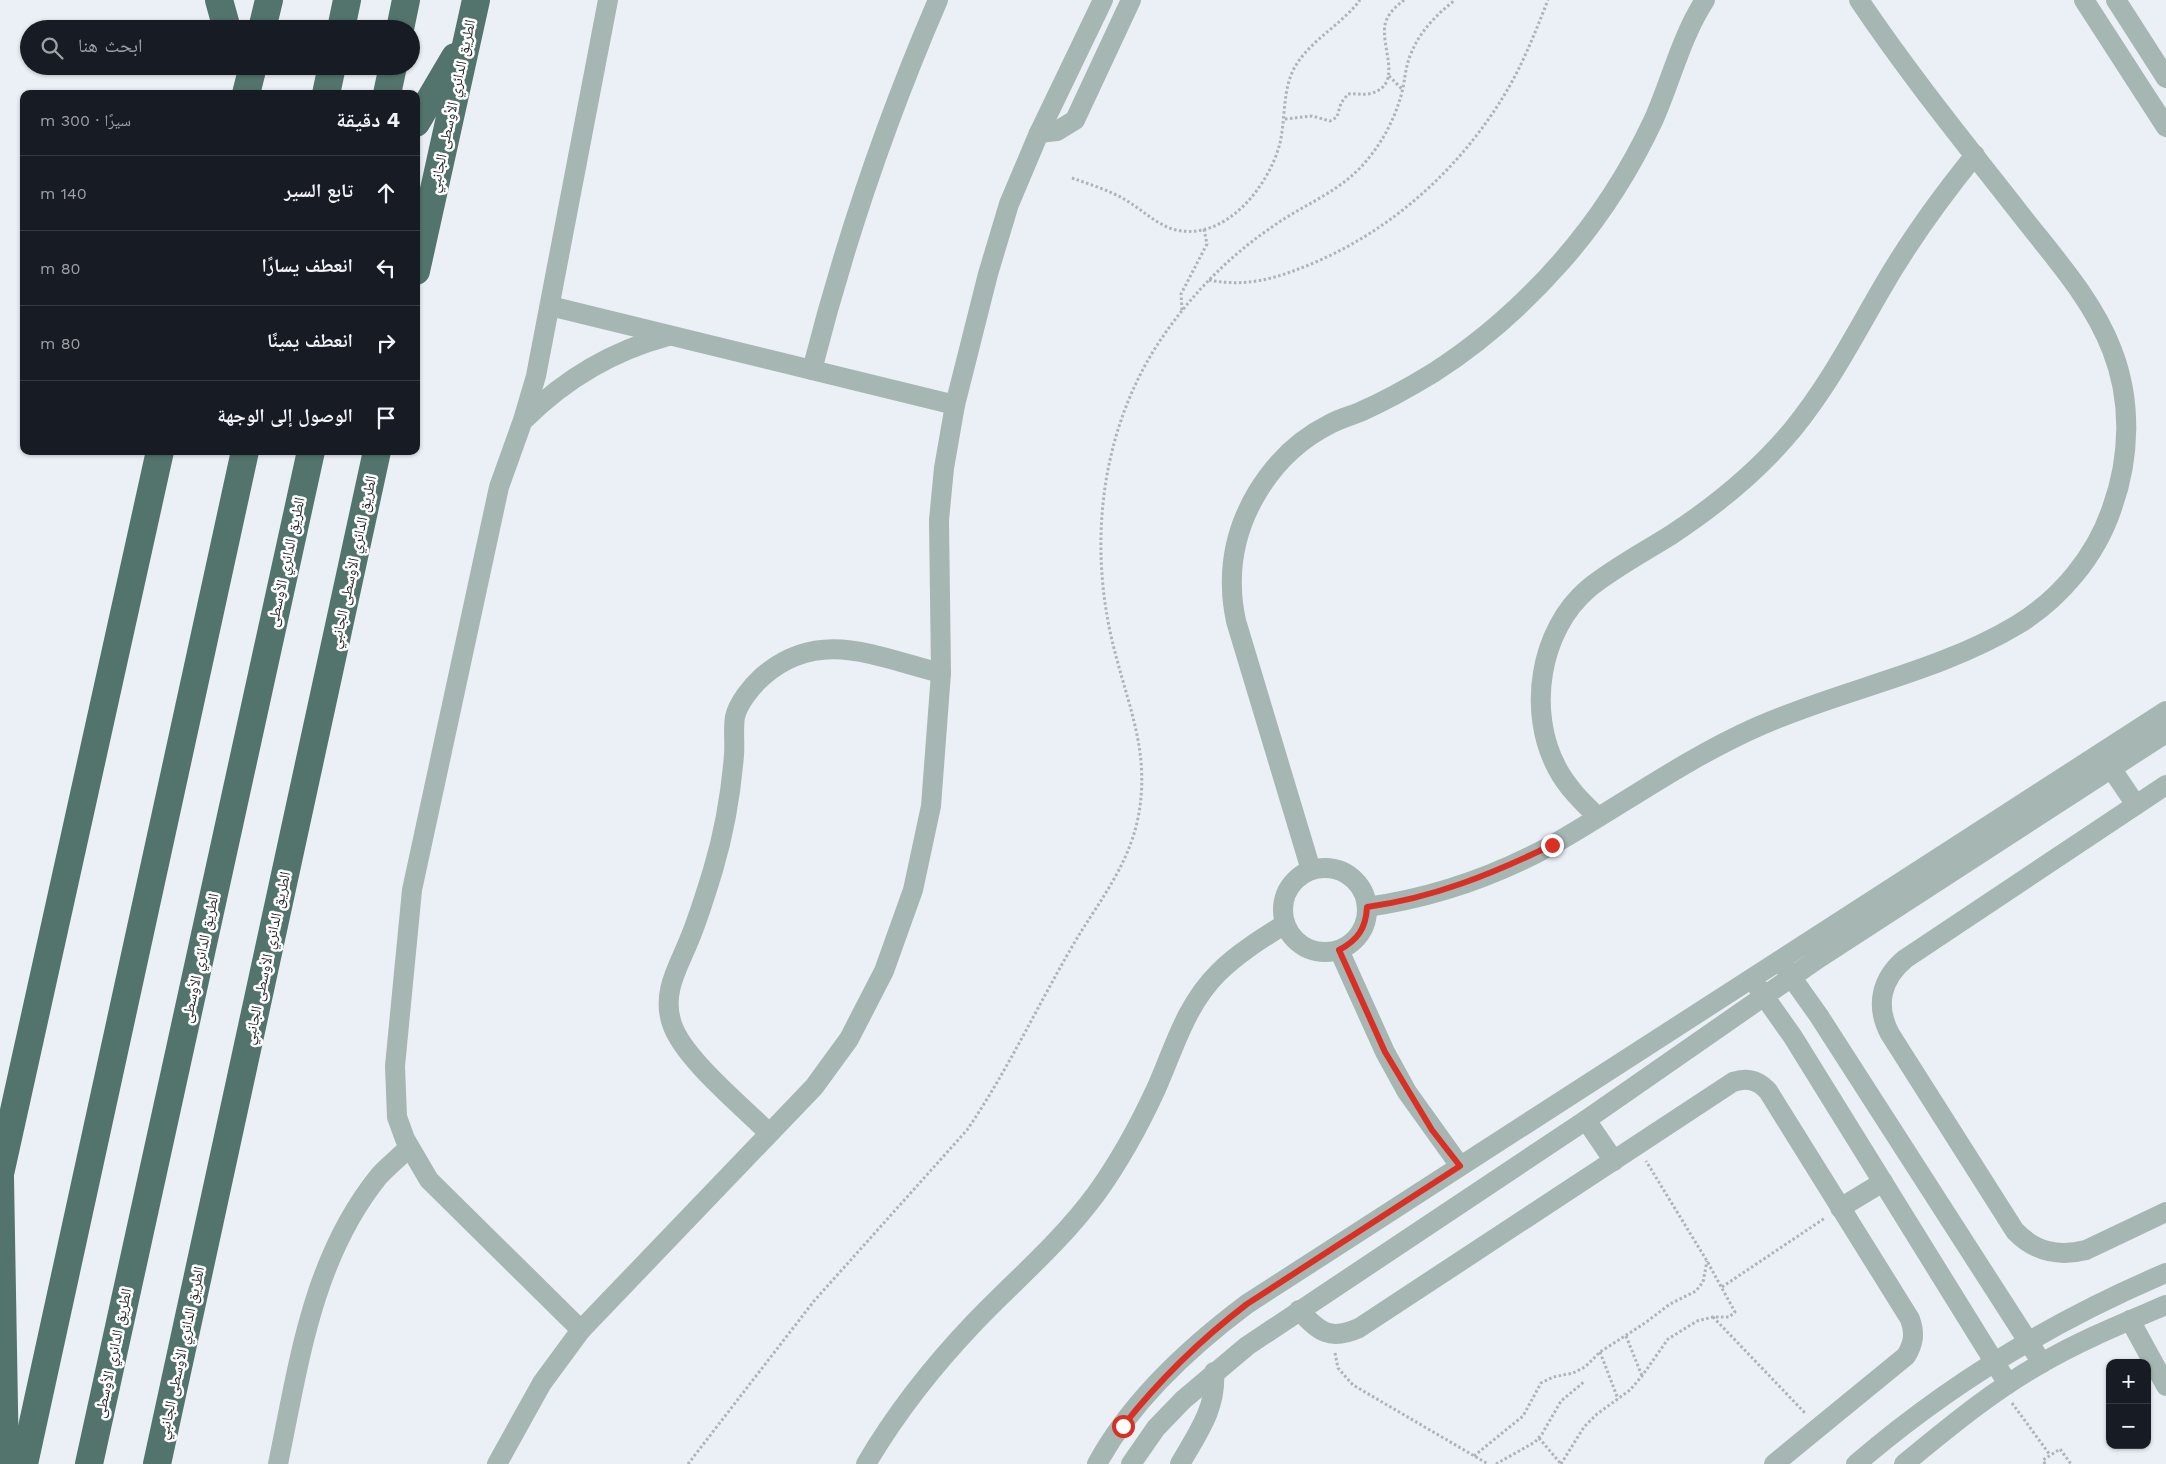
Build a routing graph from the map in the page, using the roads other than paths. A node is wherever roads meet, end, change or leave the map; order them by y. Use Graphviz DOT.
graph roads {
  1 [pos="220,0"];
  2 [pos="269,0"];
  3 [pos="347,0"];
  4 [pos="406,0"];
  5 [pos="476,0"];
  6 [pos="608,0"];
  7 [pos="938,0"];
  8 [pos="1103,0"];
  9 [pos="1131,0"];
  10 [pos="1705,0"];
  11 [pos="1859,0"];
  12 [pos="2084,0"];
  13 [pos="2116,0"];
  14 [pos="225,20"];
  15 [pos="264,20"];
  16 [pos="343,20"];
  17 [pos="402,20"];
  18 [pos="467,36"];
  19 [pos="236,75"];
  20 [pos="251,75"];
  21 [pos="330,75"];
  22 [pos="391,75"];
  23 [pos="2166,78"];
  24 [pos="238,90"];
  25 [pos="247,90"];
  26 [pos="327,90"];
  27 [pos="388,90"];
  28 [pos="420,116"];
  29 [pos="2166,127"];
  30 [pos="1039,133"];
  31 [pos="1975,156"];
  32 [pos="420,253"];
  33 [pos="550,306"];
  34 [pos="670,335"];
  35 [pos="812,370"];
  36 [pos="955,405"];
  37 [pos="523,420"];
  38 [pos="159,455"];
  39 [pos="244,455"];
  40 [pos="310,455"];
  41 [pos="376,455"];
  42 [pos="940,673"];
  43 [pos="2166,710"];
  44 [pos="2166,733"];
  45 [pos="2111,768"];
  46 [pos="2166,785"];
  47 [pos="2136,805"];
  48 [pos="1598,817"];
  49 [pos="1310,870"];
  50 [pos="1367,907"];
  51 [pos="1285,924"];
  52 [pos="1339,950"];
  53 [pos="1780,960"];
  54 [pos="1752,978"];
  55 [pos="1792,978"];
  56 [pos="1765,996"];
  57 [pos="1648,1046"];
  58 [pos="1662,1068"];
  59 [pos="1586,1120"];
  60 [pos="769,1133"];
  61 [pos="410,1148"];
  62 [pos="1614,1161"];
  63 [pos="1460,1166"];
  64 [pos="0,1174"];
  65 [pos="0,1178"];
  66 [pos="1883,1182"];
  67 [pos="1840,1208"];
  68 [pos="2166,1212"];
  69 [pos="2166,1274"];
  70 [pos="2166,1305"];
  71 [pos="1299,1310"];
  72 [pos="2130,1320"];
  73 [pos="581,1330"];
  74 [pos="2028,1342"];
  75 [pos="1994,1361"];
  76 [pos="2042,1363"];
  77 [pos="1214,1372"];
  78 [pos="2005,1386"];
  79 [pos="2166,1386"];
  80 [pos="5,1464"];
  81 [pos="24,1464"];
  82 [pos="89,1464"];
  83 [pos="157,1464"];
  84 [pos="278,1464"];
  85 [pos="497,1464"];
  86 [pos="866,1464"];
  87 [pos="1097,1464"];
  88 [pos="1131,1464"];
  89 [pos="1180,1464"];
  90 [pos="1774,1464"];
  91 [pos="1856,1464"];
  92 [pos="1904,1464"];
  1 -- 14 [label="highway"];
  2 -- 15 [label="highway"];
  3 -- 16 [label="highway"];
  4 -- 17 [label="highway"];
  5 -- 18 [label="highway, الطريق الدائري الأوسطى الجانبي"];
  6 -- 33 [label="street"];
  7 -- 35 [label="street"];
  8 -- 30 [label="street"];
  9 -- 30 [label="street"];
  10 -- 49 [label="street"];
  11 -- 31 [label="street"];
  12 -- 29 [label="street"];
  13 -- 23 [label="street"];
  18 -- 28 [label="highway"];
  18 -- 32 [label="highway, الطريق الدائري الأوسطى الجانبي"];
  19 -- 24 [label="highway"];
  20 -- 25 [label="highway"];
  21 -- 26 [label="highway"];
  22 -- 27 [label="highway"];
  30 -- 36 [label="street"];
  31 -- 48 [label="street"];
  31 -- 48 [label="street"];
  33 -- 34 [label="street"];
  33 -- 37 [label="street"];
  34 -- 35 [label="street"];
  34 -- 37 [label="street"];
  35 -- 36 [label="street"];
  36 -- 42 [label="street"];
  37 -- 61 [label="street"];
  38 -- 64 [label="highway"];
  39 -- 81 [label="highway"];
  40 -- 82 [label="highway, الطريق الدائري الأوسطى"];
  41 -- 83 [label="highway, الطريق الدائري الأوسطى الجانبي"];
  42 -- 60 [label="street"];
  42 -- 60 [label="street"];
  43 -- 53 [label="street"];
  44 -- 45 [label="street"];
  45 -- 47 [label="street"];
  45 -- 55 [label="street"];
  46 -- 47 [label="street"];
  47 -- 68 [label="street"];
  48 -- 50 [label="street"];
  49 -- 50 [label="street"];
  49 -- 51 [label="street"];
  50 -- 52 [label="street"];
  51 -- 52 [label="street"];
  51 -- 86 [label="street"];
  52 -- 63 [label="street"];
  53 -- 54 [label="street"];
  53 -- 55 [label="street"];
  54 -- 56 [label="street"];
  54 -- 57 [label="street"];
  55 -- 56 [label="street"];
  55 -- 74 [label="street"];
  56 -- 58 [label="street"];
  56 -- 66 [label="street"];
  57 -- 58 [label="street"];
  57 -- 63 [label="street"];
  58 -- 59 [label="street"];
  59 -- 62 [label="street"];
  59 -- 71 [label="street"];
  60 -- 73 [label="street"];
  61 -- 73 [label="street"];
  61 -- 84 [label="street"];
  62 -- 67 [label="street"];
  62 -- 71 [label="street"];
  63 -- 87 [label="street"];
  65 -- 80 [label="highway"];
  66 -- 67 [label="street"];
  66 -- 75 [label="street"];
  67 -- 90 [label="street"];
  69 -- 74 [label="street"];
  70 -- 72 [label="street"];
  71 -- 77 [label="street"];
  72 -- 76 [label="street"];
  72 -- 79 [label="street"];
  73 -- 85 [label="street"];
  74 -- 75 [label="street"];
  74 -- 76 [label="street"];
  75 -- 78 [label="street"];
  75 -- 91 [label="street"];
  76 -- 78 [label="street"];
  77 -- 88 [label="street"];
  77 -- 89 [label="street"];
  78 -- 92 [label="street"];
}
